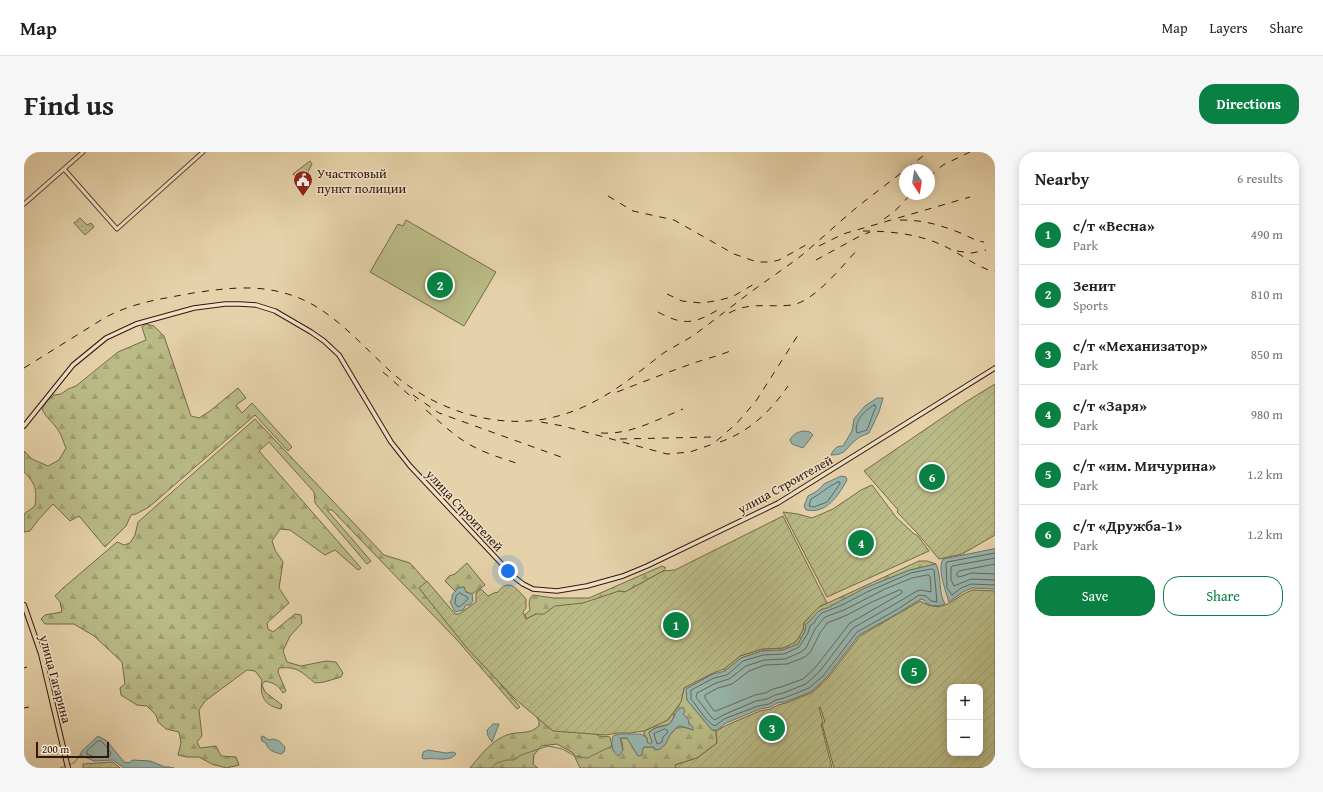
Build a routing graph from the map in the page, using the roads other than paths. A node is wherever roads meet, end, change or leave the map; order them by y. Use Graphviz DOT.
graph roads {
  1 [pos="82,152"];
  2 [pos="203,152"];
  3 [pos="64,168"];
  4 [pos="24,204"];
  5 [pos="995,368"];
  6 [pos="24,426"];
  7 [pos="24,605"];
  8 [pos="68,768"];
  1 -- 3 [label="street"];
  2 -- 3 [label="street"];
  3 -- 4 [label="street"];
  5 -- 6 [label="main road, улица Строителей"];
  7 -- 8 [label="main road, улица Гагарина"];
}
